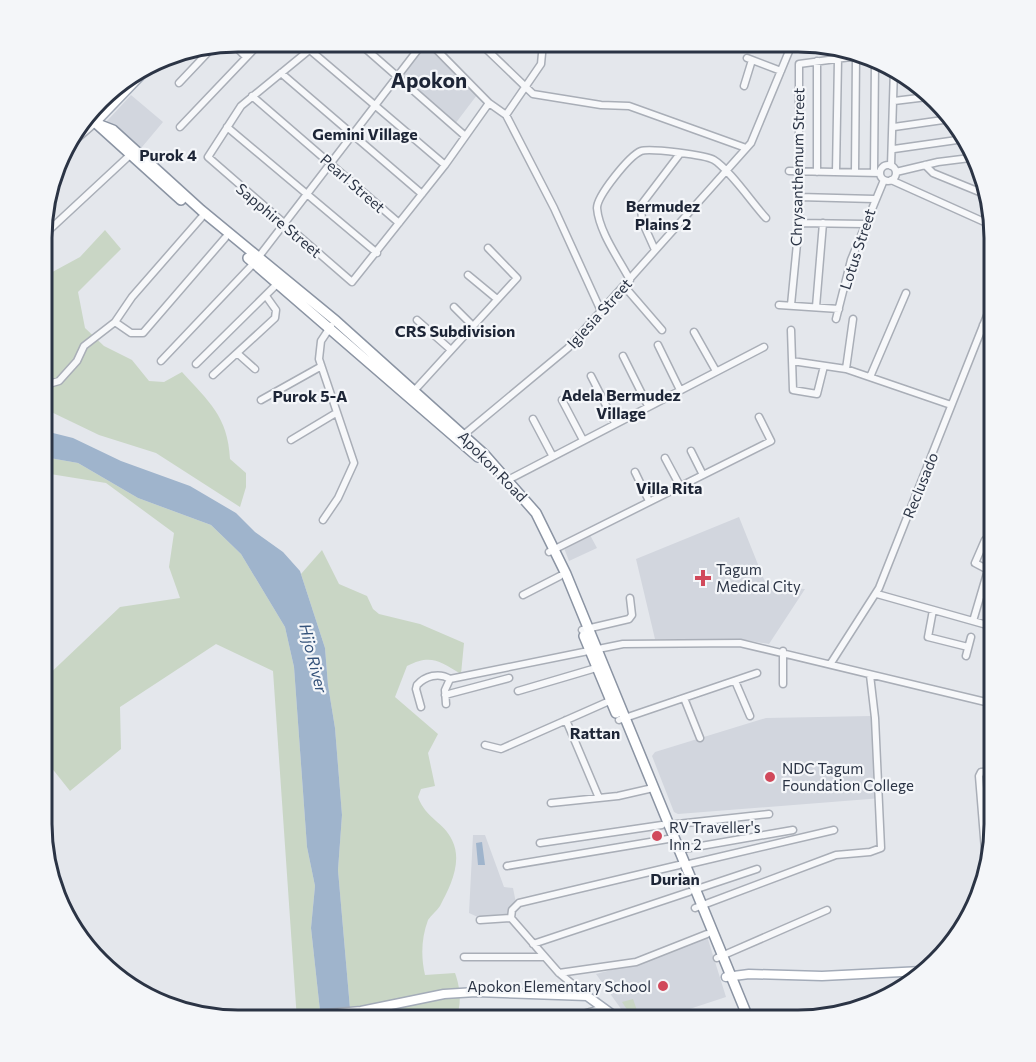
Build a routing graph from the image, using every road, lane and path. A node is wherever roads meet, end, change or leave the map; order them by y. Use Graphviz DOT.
graph roads {
  1 [pos="241,52"];
  2 [pos="251,52"];
  3 [pos="307,52"];
  4 [pos="312,52"];
  5 [pos="369,52"];
  6 [pos="415,52"];
  7 [pos="439,52"];
  8 [pos="489,52"];
  9 [pos="542,52"];
  10 [pos="789,52"];
  11 [pos="204,56"];
  12 [pos="246,57"];
  13 [pos="842,58"];
  14 [pos="838,59"];
  15 [pos="817,62"];
  16 [pos="857,62"];
  17 [pos="875,70"];
  18 [pos="781,71"];
  19 [pos="281,73"];
  20 [pos="397,76"];
  21 [pos="894,80"];
  22 [pos="179,83"];
  23 [pos="744,86"];
  24 [pos="524,87"];
  25 [pos="252,96"];
  26 [pos="919,98"];
  27 [pos="894,101"];
  28 [pos="489,103"];
  29 [pos="374,104"];
  30 [pos="506,115"];
  31 [pos="941,120"];
  32 [pos="95,121"];
  33 [pos="94,122"];
  34 [pos="180,127"];
  35 [pos="227,127"];
  36 [pos="894,127"];
  37 [pos="351,133"];
  38 [pos="464,135"];
  39 [pos="955,140"];
  40 [pos="746,148"];
  41 [pos="894,149"];
  42 [pos="130,155"];
  43 [pos="679,155"];
  44 [pos="965,159"];
  45 [pos="329,163"];
  46 [pos="445,165"];
  47 [pos="925,165"];
  48 [pos="893,169"];
  49 [pos="725,171"];
  50 [pos="789,171"];
  51 [pos="799,171"];
  52 [pos="817,172"];
  53 [pos="836,172"];
  54 [pos="855,172"];
  55 [pos="877,173"];
  56 [pos="888,180"];
  57 [pos="977,191"];
  58 [pos="306,193"];
  59 [pos="422,194"];
  60 [pos="800,197"];
  61 [pos="874,199"];
  62 [pos="201,218"];
  63 [pos="766,218"];
  64 [pos="982,220"];
  65 [pos="799,222"];
  66 [pos="399,223"];
  67 [pos="823,223"];
  68 [pos="283,224"];
  69 [pos="864,224"];
  70 [pos="53,226"];
  71 [pos="225,238"];
  72 [pos="488,248"];
  73 [pos="655,250"];
  74 [pos="377,253"];
  75 [pos="256,260"];
  76 [pos="468,275"];
  77 [pos="280,280"];
  78 [pos="630,280"];
  79 [pos="624,286"];
  80 [pos="906,293"];
  81 [pos="266,296"];
  82 [pos="497,299"];
  83 [pos="779,305"];
  84 [pos="791,305"];
  85 [pos="454,307"];
  86 [pos="816,307"];
  87 [pos="839,309"];
  88 [pos="601,311"];
  89 [pos="836,319"];
  90 [pos="853,319"];
  91 [pos="417,320"];
  92 [pos="115,322"];
  93 [pos="333,324"];
  94 [pos="983,325"];
  95 [pos="473,326"];
  96 [pos="662,330"];
  97 [pos="791,330"];
  98 [pos="694,332"];
  99 [pos="658,345"];
  100 [pos="764,347"];
  101 [pos="451,350"];
  102 [pos="237,352"];
  103 [pos="623,356"];
  104 [pos="160,361"];
  105 [pos="792,361"];
  106 [pos="196,364"];
  107 [pos="824,366"];
  108 [pos="320,367"];
  109 [pos="255,369"];
  110 [pos="846,369"];
  111 [pos="716,371"];
  112 [pos="213,375"];
  113 [pos="591,376"];
  114 [pos="870,377"];
  115 [pos="52,383"];
  116 [pos="680,390"];
  117 [pos="411,394"];
  118 [pos="261,400"];
  119 [pos="562,400"];
  120 [pos="951,405"];
  121 [pos="648,406"];
  122 [pos="336,413"];
  123 [pos="759,417"];
  124 [pos="533,419"];
  125 [pos="615,423"];
  126 [pos="461,437"];
  127 [pos="291,440"];
  128 [pos="582,440"];
  129 [pos="691,451"];
  130 [pos="552,455"];
  131 [pos="665,458"];
  132 [pos="635,472"];
  133 [pos="703,475"];
  134 [pos="506,481"];
  135 [pos="680,486"];
  136 [pos="650,501"];
  137 [pos="323,520"];
  138 [pos="983,546"];
  139 [pos="552,550"];
  140 [pos="983,567"];
  141 [pos="560,576"];
  142 [pos="983,593"];
  143 [pos="876,594"];
  144 [pos="523,595"];
  145 [pos="630,598"];
  146 [pos="933,610"];
  147 [pos="973,621"];
  148 [pos="983,624"];
  149 [pos="585,629"];
  150 [pos="971,637"];
  151 [pos="968,647"];
  152 [pos="592,649"];
  153 [pos="783,651"];
  154 [pos="966,656"];
  155 [pos="831,663"];
  156 [pos="596,668"];
  157 [pos="758,673"];
  158 [pos="870,675"];
  159 [pos="509,678"];
  160 [pos="450,679"];
  161 [pos="735,681"];
  162 [pos="783,684"];
  163 [pos="518,692"];
  164 [pos="445,695"];
  165 [pos="684,698"];
  166 [pos="613,700"];
  167 [pos="983,701"];
  168 [pos="446,704"];
  169 [pos="421,707"];
  170 [pos="750,716"];
  171 [pos="622,719"];
  172 [pos="566,720"];
  173 [pos="700,738"];
  174 [pos="485,745"];
  175 [pos="983,772"];
  176 [pos="650,789"];
  177 [pos="599,798"];
  178 [pos="551,803"];
  179 [pos="769,814"];
  180 [pos="665,825"];
  181 [pos="834,830"];
  182 [pos="983,830"];
  183 [pos="793,831"];
  184 [pos="668,839"];
  185 [pos="540,843"];
  186 [pos="678,850"];
  187 [pos="682,865"];
  188 [pos="507,866"];
  189 [pos="757,869"];
  190 [pos="691,891"];
  191 [pos="698,907"];
  192 [pos="828,910"];
  193 [pos="511,918"];
  194 [pos="480,920"];
  195 [pos="706,934"];
  196 [pos="533,944"];
  197 [pos="464,957"];
  198 [pos="544,957"];
  199 [pos="720,957"];
  200 [pos="910,972"];
  201 [pos="559,973"];
  202 [pos="729,976"];
  203 [pos="587,996"];
  204 [pos="605,1008"];
  205 [pos="373,1009"];
  206 [pos="601,1009"];
  207 [pos="744,1009"];
  1 -- 12 [label="street"];
  2 -- 12 [label="street"];
  3 -- 19 [label="street"];
  4 -- 29 [label="street"];
  5 -- 20 [label="street"];
  6 -- 20 [label="street"];
  7 -- 28 [label="street"];
  8 -- 24 [label="street"];
  9 -- 24 [label="street"];
  10 -- 18 [label="street, Iglesia Street"];
  11 -- 22 [label="street"];
  12 -- 34 [label="street"];
  13 -- 14 [label="street"];
  14 -- 15 [label="street"];
  14 -- 53 [label="street"];
  15 -- 51 [label="street, Chrysanthemum Street"];
  15 -- 52 [label="street"];
  16 -- 54 [label="street"];
  17 -- 55 [label="street"];
  18 -- 23 [label="street"];
  18 -- 40 [label="street, Iglesia Street"];
  19 -- 25 [label="street"];
  19 -- 37 [label="street"];
  20 -- 29 [label="street"];
  20 -- 38 [label="street"];
  21 -- 27 [label="street"];
  24 -- 30 [label="street"];
  24 -- 40 [label="street"];
  25 -- 35 [label="street"];
  25 -- 45 [label="street, Pearl Street"];
  26 -- 27 [label="street"];
  27 -- 36 [label="street"];
  28 -- 30 [label="street"];
  28 -- 38 [label="street"];
  29 -- 37 [label="street"];
  29 -- 46 [label="street"];
  30 -- 88 [label="street"];
  31 -- 36 [label="street"];
  32 -- 75 [label="highway, Apokon Road"];
  33 -- 42 [label="highway, Apokon Road"];
  35 -- 58 [label="street"];
  35 -- 68 [label="street, Sapphire Street"];
  36 -- 41 [label="street"];
  37 -- 45 [label="street"];
  37 -- 59 [label="street"];
  38 -- 46 [label="street"];
  39 -- 41 [label="street"];
  40 -- 49 [label="street, Iglesia Street"];
  41 -- 48 [label="street"];
  42 -- 62 [label="highway, Apokon Road"];
  42 -- 70 [label="street"];
  43 -- 49 [label="street"];
  43 -- 73 [label="street"];
  43 -- 78 [label="street"];
  44 -- 47 [label="street"];
  45 -- 58 [label="street"];
  45 -- 66 [label="street, Pearl Street"];
  46 -- 59 [label="street"];
  47 -- 48 [label="street"];
  47 -- 57 [label="street"];
  48 -- 55 [label="street"];
  48 -- 56 [label="street, Lotus Street"];
  49 -- 63 [label="street"];
  49 -- 73 [label="street, Iglesia Street"];
  50 -- 51 [label="street"];
  51 -- 52 [label="street"];
  51 -- 60 [label="street, Chrysanthemum Street"];
  52 -- 53 [label="street"];
  53 -- 54 [label="street"];
  54 -- 55 [label="street"];
  55 -- 56 [label="street"];
  56 -- 61 [label="street, Lotus Street"];
  56 -- 64 [label="street"];
  58 -- 68 [label="street"];
  58 -- 74 [label="street"];
  59 -- 66 [label="street"];
  60 -- 61 [label="street"];
  60 -- 65 [label="street, Chrysanthemum Street"];
  61 -- 69 [label="street, Lotus Street"];
  62 -- 71 [label="highway, Apokon Road"];
  62 -- 92 [label="street"];
  65 -- 67 [label="street"];
  65 -- 84 [label="street, Chrysanthemum Street"];
  66 -- 74 [label="street"];
  67 -- 69 [label="street"];
  67 -- 86 [label="street"];
  68 -- 74 [label="street, Sapphire Street"];
  68 -- 75 [label="street"];
  69 -- 87 [label="street, Lotus Street"];
  71 -- 75 [label="highway, Apokon Road"];
  71 -- 92 [label="street"];
  72 -- 82 [label="street"];
  73 -- 78 [label="street, Iglesia Street"];
  75 -- 77 [label="highway, Apokon Road"];
  75 -- 104 [label="street"];
  76 -- 82 [label="street"];
  77 -- 81 [label="street"];
  77 -- 93 [label="highway, Apokon Road"];
  78 -- 79 [label="street, Iglesia Street"];
  79 -- 88 [label="street, Iglesia Street"];
  79 -- 96 [label="street"];
  80 -- 114 [label="street"];
  81 -- 102 [label="street"];
  81 -- 106 [label="street"];
  82 -- 95 [label="street"];
  83 -- 84 [label="street"];
  84 -- 86 [label="street"];
  85 -- 95 [label="street"];
  86 -- 87 [label="street"];
  87 -- 89 [label="street, Lotus Street"];
  88 -- 126 [label="street, Iglesia Street"];
  90 -- 110 [label="street"];
  91 -- 101 [label="street"];
  92 -- 115 [label="street"];
  93 -- 108 [label="street"];
  93 -- 117 [label="highway, Apokon Road"];
  94 -- 120 [label="street, Reclusado"];
  95 -- 101 [label="street"];
  97 -- 105 [label="street"];
  98 -- 111 [label="street"];
  99 -- 116 [label="street"];
  100 -- 111 [label="street"];
  101 -- 117 [label="street"];
  102 -- 109 [label="street"];
  102 -- 112 [label="street"];
  103 -- 121 [label="street"];
  105 -- 107 [label="street"];
  105 -- 107 [label="street"];
  107 -- 110 [label="street"];
  108 -- 118 [label="street"];
  108 -- 122 [label="street"];
  110 -- 114 [label="street"];
  111 -- 116 [label="street"];
  113 -- 125 [label="street"];
  114 -- 120 [label="street"];
  116 -- 121 [label="street"];
  117 -- 126 [label="highway, Apokon Road"];
  119 -- 128 [label="street"];
  120 -- 143 [label="street, Reclusado"];
  121 -- 125 [label="street"];
  122 -- 127 [label="street"];
  122 -- 137 [label="street"];
  123 -- 133 [label="street"];
  124 -- 130 [label="street"];
  125 -- 128 [label="street"];
  126 -- 134 [label="highway, Apokon Road"];
  128 -- 130 [label="street"];
  129 -- 133 [label="street"];
  130 -- 134 [label="street"];
  131 -- 135 [label="street"];
  132 -- 136 [label="street"];
  133 -- 135 [label="street"];
  134 -- 139 [label="highway, Apokon Road"];
  135 -- 136 [label="street"];
  136 -- 139 [label="street"];
  138 -- 140 [label="street"];
  139 -- 141 [label="highway, Apokon Road"];
  139 -- 149 [label="highway, Apokon Road"];
  141 -- 144 [label="street"];
  141 -- 149 [label="highway, Apokon Road"];
  142 -- 147 [label="street"];
  143 -- 146 [label="street"];
  143 -- 155 [label="street, Reclusado"];
  145 -- 149 [label="street"];
  146 -- 147 [label="street"];
  146 -- 151 [label="street"];
  147 -- 148 [label="street"];
  149 -- 152 [label="highway, Apokon Road"];
  150 -- 151 [label="street"];
  151 -- 154 [label="street"];
  152 -- 153 [label="street"];
  152 -- 156 [label="highway, Apokon Road"];
  152 -- 160 [label="street"];
  152 -- 166 [label="highway, Apokon Road"];
  153 -- 155 [label="street"];
  153 -- 162 [label="street"];
  155 -- 158 [label="street"];
  156 -- 163 [label="street"];
  156 -- 166 [label="highway, Apokon Road"];
  157 -- 161 [label="street"];
  158 -- 167 [label="street"];
  158 -- 191 [label="street"];
  159 -- 164 [label="street"];
  160 -- 164 [label="street"];
  160 -- 169 [label="street"];
  161 -- 165 [label="street"];
  161 -- 170 [label="street"];
  164 -- 168 [label="street"];
  165 -- 171 [label="street"];
  165 -- 173 [label="street"];
  166 -- 171 [label="highway, Apokon Road"];
  166 -- 172 [label="street"];
  171 -- 176 [label="highway, Apokon Road"];
  172 -- 174 [label="street"];
  172 -- 177 [label="street"];
  175 -- 182 [label="street"];
  176 -- 177 [label="street"];
  176 -- 180 [label="highway, Apokon Road"];
  177 -- 178 [label="street"];
  179 -- 180 [label="street"];
  180 -- 184 [label="highway, Apokon Road"];
  180 -- 185 [label="street"];
  180 -- 186 [label="highway, Apokon Road"];
  181 -- 187 [label="street"];
  183 -- 186 [label="street"];
  184 -- 187 [label="highway, Apokon Road"];
  184 -- 188 [label="street"];
  186 -- 187 [label="highway, Apokon Road"];
  187 -- 190 [label="highway, Apokon Road"];
  187 -- 193 [label="street"];
  189 -- 190 [label="street"];
  190 -- 191 [label="highway, Apokon Road"];
  190 -- 196 [label="street"];
  191 -- 195 [label="highway, Apokon Road"];
  191 -- 199 [label="highway, Apokon Road"];
  192 -- 199 [label="street"];
  193 -- 194 [label="street"];
  193 -- 196 [label="street"];
  195 -- 199 [label="highway, Apokon Road"];
  195 -- 201 [label="street"];
  196 -- 198 [label="street"];
  197 -- 198 [label="street"];
  198 -- 201 [label="street"];
  199 -- 202 [label="highway, Apokon Road"];
  200 -- 202 [label="main road"];
  201 -- 203 [label="street"];
  202 -- 207 [label="highway, Apokon Road"];
  203 -- 204 [label="main road"];
  203 -- 205 [label="main road"];
  204 -- 206 [label="street"];
}
